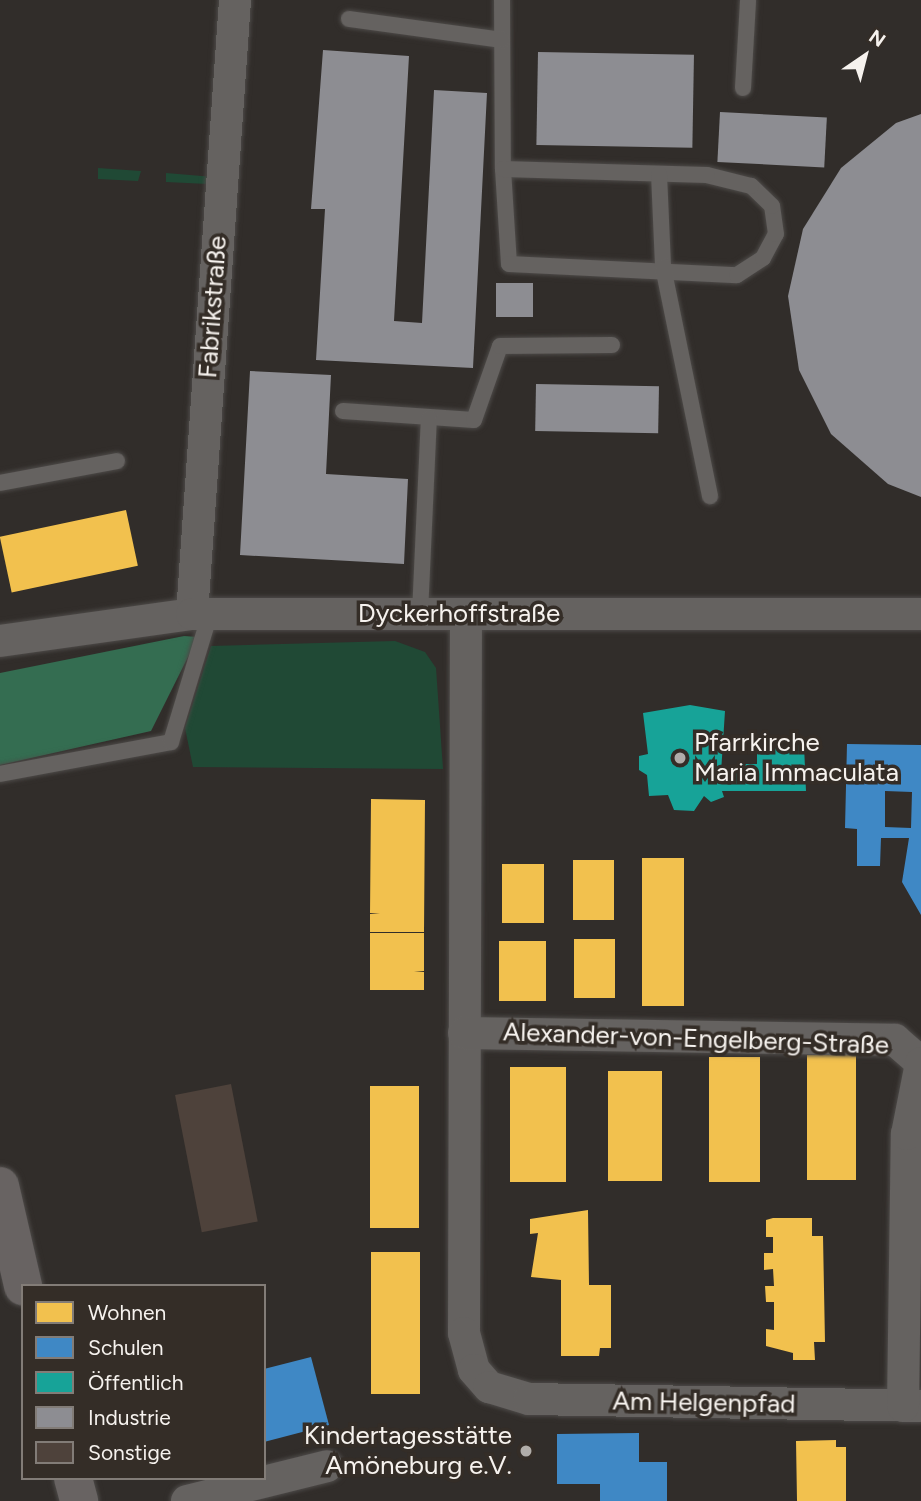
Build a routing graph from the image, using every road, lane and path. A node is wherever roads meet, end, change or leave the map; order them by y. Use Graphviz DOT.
graph roads {
  1 [pos="234,0"];
  2 [pos="502,0"];
  3 [pos="748,0"];
  4 [pos="349,19"];
  5 [pos="502,40"];
  6 [pos="743,88"];
  7 [pos="503,169"];
  8 [pos="659,174"];
  9 [pos="663,267"];
  10 [pos="612,345"];
  11 [pos="343,411"];
  12 [pos="429,418"];
  13 [pos="117,461"];
  14 [pos="0,483"];
  15 [pos="710,496"];
  16 [pos="201,614"];
  17 [pos="420,614"];
  18 [pos="466,614"];
  19 [pos="921,614"];
  20 [pos="0,641"];
  21 [pos="0,774"];
  22 [pos="464,1033"];
  23 [pos="921,1063"];
  24 [pos="0,1186"];
  25 [pos="23,1284"];
  26 [pos="489,1387"];
  27 [pos="912,1406"];
  28 [pos="327,1466"];
  29 [pos="74,1480"];
  30 [pos="79,1501"];
  31 [pos="187,1501"];
  1 -- 16 [label="street, Fabrikstraße"];
  2 -- 5 [label="lane"];
  3 -- 6 [label="lane"];
  4 -- 5 [label="lane"];
  5 -- 7 [label="lane"];
  7 -- 8 [label="lane"];
  7 -- 9 [label="lane"];
  8 -- 9 [label="lane"];
  8 -- 9 [label="lane"];
  9 -- 15 [label="lane"];
  10 -- 12 [label="lane"];
  11 -- 12 [label="lane"];
  12 -- 17 [label="lane"];
  13 -- 14 [label="lane"];
  16 -- 17 [label="street, Dyckerhoffstraße"];
  16 -- 20 [label="street, Dyckerhoffstraße"];
  16 -- 21 [label="lane"];
  17 -- 18 [label="street, Dyckerhoffstraße"];
  18 -- 19 [label="street, Dyckerhoffstraße"];
  18 -- 22 [label="street, Alexander-von-Engelberg-Straße"];
  22 -- 23 [label="street, Alexander-von-Engelberg-Straße"];
  22 -- 26 [label="street, Alexander-von-Engelberg-Straße"];
  23 -- 27 [label="street"];
  24 -- 25 [label="street"];
  26 -- 27 [label="street, Am Helgenpfad"];
  28 -- 31 [label="street"];
  29 -- 30 [label="street"];
}
